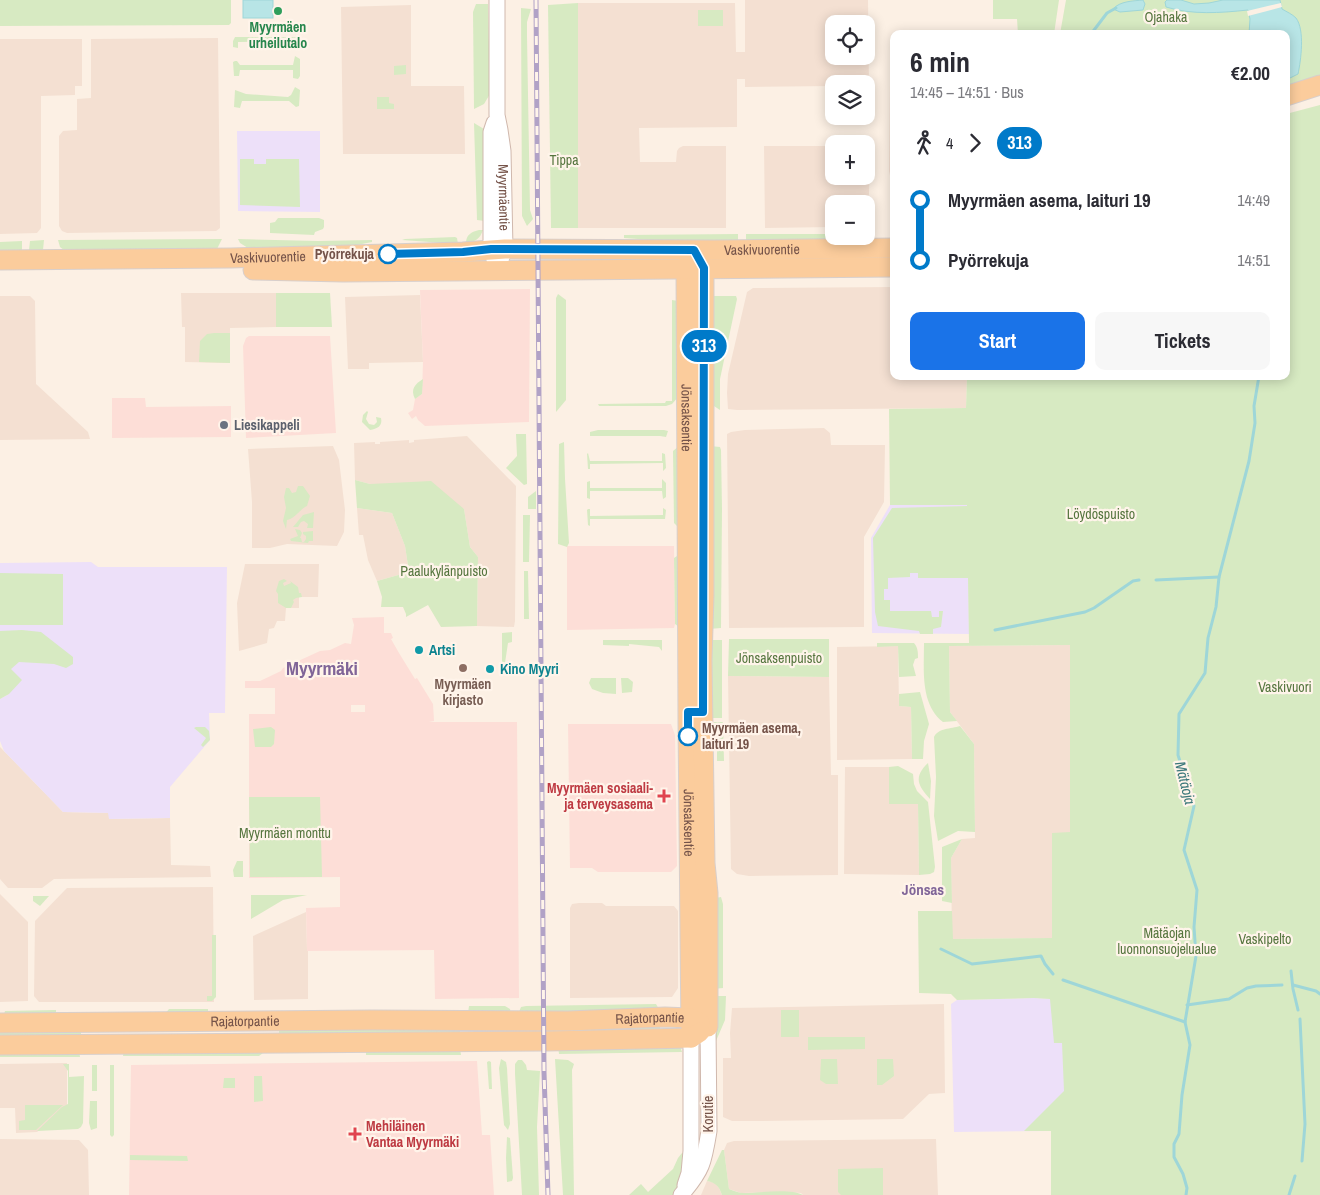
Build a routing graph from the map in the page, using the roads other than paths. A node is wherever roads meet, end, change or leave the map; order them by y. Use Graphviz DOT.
graph roads {
  1 [pos="497,0"];
  2 [pos="1320,85"];
  3 [pos="1290,95"];
  4 [pos="1320,99"];
  5 [pos="1290,104"];
  6 [pos="890,248"];
  7 [pos="498,249"];
  8 [pos="694,250"];
  9 [pos="0,260"];
  10 [pos="890,267"];
  11 [pos="695,268"];
  12 [pos="497,270"];
  13 [pos="0,272"];
  14 [pos="690,1018"];
  15 [pos="0,1023"];
  16 [pos="708,1027"];
  17 [pos="691,1038"];
  18 [pos="0,1045"];
  19 [pos="682,1194"];
  1 -- 7 [label="street, Myyrmäentie"];
  2 -- 3 [label="main road"];
  4 -- 5 [label="main road"];
  6 -- 8 [label="main road, Vaskivuorentie"];
  7 -- 8 [label="main road, Vaskivuorentie"];
  7 -- 9 [label="main road, Vaskivuorentie"];
  7 -- 12 [label="street, Myyrmäentie"];
  8 -- 11 [label="main road, Jönsaksentie"];
  10 -- 11 [label="main road, Vaskivuorentie"];
  11 -- 12 [label="main road, Vaskivuorentie"];
  11 -- 14 [label="main road, Jönsaksentie"];
  11 -- 16 [label="main road, Jönsaksentie"];
  12 -- 13 [label="main road, Vaskivuorentie"];
  14 -- 15 [label="main road, Rajatorpantie"];
  14 -- 16 [label="main road, Rajatorpantie"];
  14 -- 17 [label="main road, Jönsaksentie"];
  16 -- 17 [label="main road, Rajatorpantie"];
  16 -- 19 [label="street, Korutie"];
  17 -- 18 [label="main road, Rajatorpantie"];
  17 -- 19 [label="street, Korutie"];
}
